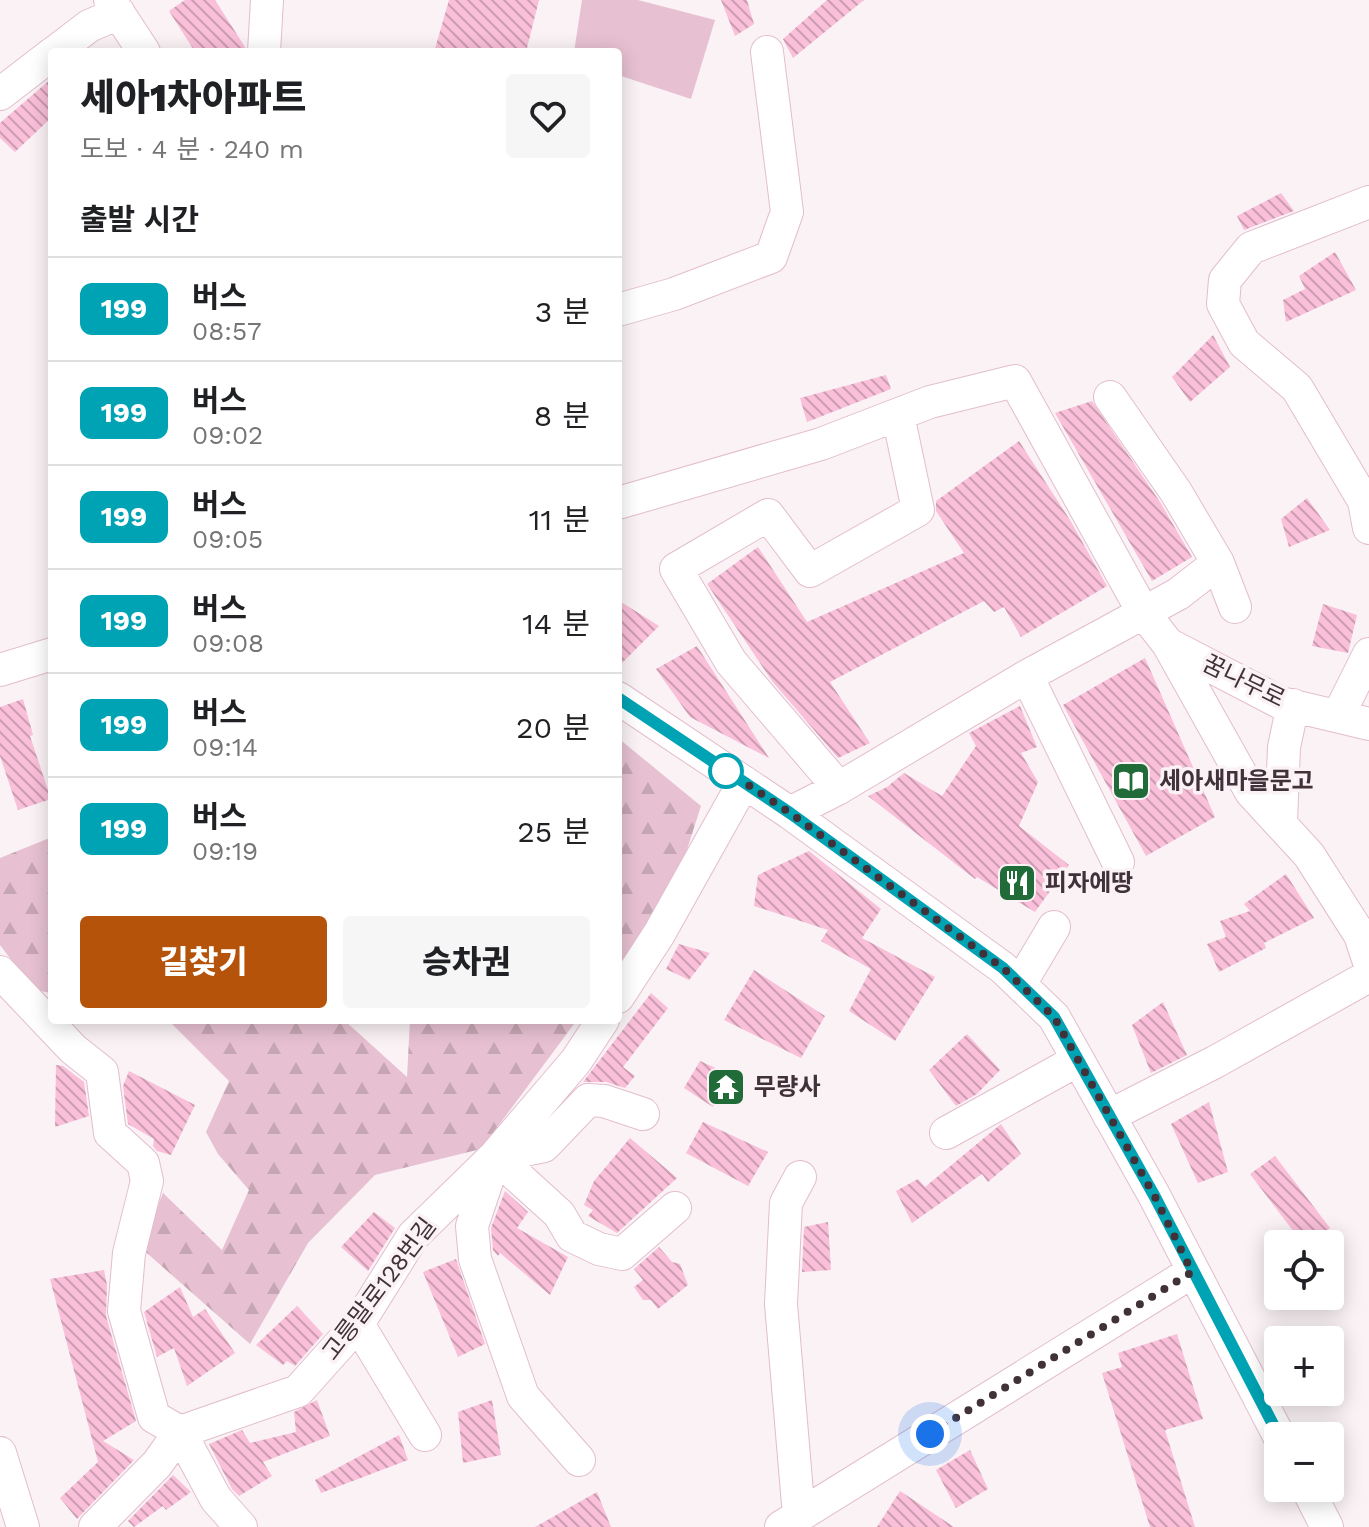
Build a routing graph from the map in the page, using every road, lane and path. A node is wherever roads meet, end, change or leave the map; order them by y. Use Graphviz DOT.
graph roads {
  1 [pos="267,0"];
  2 [pos="114,6"];
  3 [pos="60,48"];
  4 [pos="141,48"];
  5 [pos="264,48"];
  6 [pos="767,52"];
  7 [pos="48,57"];
  8 [pos="0,94"];
  9 [pos="1369,202"];
  10 [pos="622,309"];
  11 [pos="1110,397"];
  12 [pos="898,415"];
  13 [pos="622,502"];
  14 [pos="1369,528"];
  15 [pos="1218,563"];
  16 [pos="1235,607"];
  17 [pos="1143,612"];
  18 [pos="1168,644"];
  19 [pos="1369,654"];
  20 [pos="48,655"];
  21 [pos="0,670"];
  22 [pos="1027,676"];
  23 [pos="622,701"];
  24 [pos="1293,705"];
  25 [pos="1354,720"];
  26 [pos="744,782"];
  27 [pos="839,788"];
  28 [pos="790,813"];
  29 [pos="1281,823"];
  30 [pos="1118,862"];
  31 [pos="1054,927"];
  32 [pos="1369,962"];
  33 [pos="0,972"];
  34 [pos="1369,976"];
  35 [pos="1020,984"];
  36 [pos="622,991"];
  37 [pos="48,1023"];
  38 [pos="49,1024"];
  39 [pos="600,1024"];
  40 [pos="1078,1060"];
  41 [pos="643,1114"];
  42 [pos="1109,1116"];
  43 [pos="946,1133"];
  44 [pos="495,1156"];
  45 [pos="800,1177"];
  46 [pos="675,1208"];
  47 [pos="1192,1272"];
  48 [pos="358,1324"];
  49 [pos="1272,1422"];
  50 [pos="180,1432"];
  51 [pos="425,1435"];
  52 [pos="0,1453"];
  53 [pos="579,1460"];
  54 [pos="1314,1502"];
  55 [pos="790,1521"];
  56 [pos="23,1527"];
  57 [pos="95,1527"];
  58 [pos="241,1527"];
  59 [pos="1327,1527"];
  1 -- 5 [label="street"];
  2 -- 3 [label="street"];
  2 -- 4 [label="street"];
  6 -- 10 [label="street"];
  7 -- 8 [label="street"];
  9 -- 14 [label="street"];
  11 -- 15 [label="street"];
  12 -- 13 [label="street"];
  12 -- 17 [label="street"];
  12 -- 27 [label="street"];
  15 -- 16 [label="street"];
  15 -- 17 [label="street"];
  17 -- 18 [label="street"];
  17 -- 22 [label="street"];
  18 -- 24 [label="street, 꿈나무로"];
  18 -- 29 [label="street"];
  19 -- 25 [label="street"];
  20 -- 21 [label="street"];
  22 -- 27 [label="street"];
  22 -- 30 [label="street"];
  23 -- 26 [label="street"];
  24 -- 25 [label="street, 꿈나무로"];
  24 -- 29 [label="street"];
  26 -- 28 [label="street"];
  26 -- 36 [label="street"];
  27 -- 28 [label="street"];
  28 -- 35 [label="street"];
  29 -- 32 [label="street"];
  31 -- 35 [label="street"];
  33 -- 37 [label="street"];
  34 -- 42 [label="street"];
  35 -- 40 [label="street"];
  38 -- 50 [label="street"];
  39 -- 44 [label="street, 고릉말로128번길"];
  40 -- 42 [label="street"];
  40 -- 43 [label="street"];
  41 -- 44 [label="street"];
  42 -- 47 [label="street"];
  44 -- 46 [label="street"];
  44 -- 48 [label="street, 고릉말로128번길"];
  44 -- 53 [label="street"];
  45 -- 55 [label="street"];
  47 -- 49 [label="street"];
  47 -- 55 [label="street"];
  48 -- 50 [label="street, 고릉말로128번길"];
  48 -- 51 [label="street"];
  50 -- 57 [label="street"];
  50 -- 58 [label="street"];
  52 -- 56 [label="street"];
  54 -- 59 [label="street"];
}
